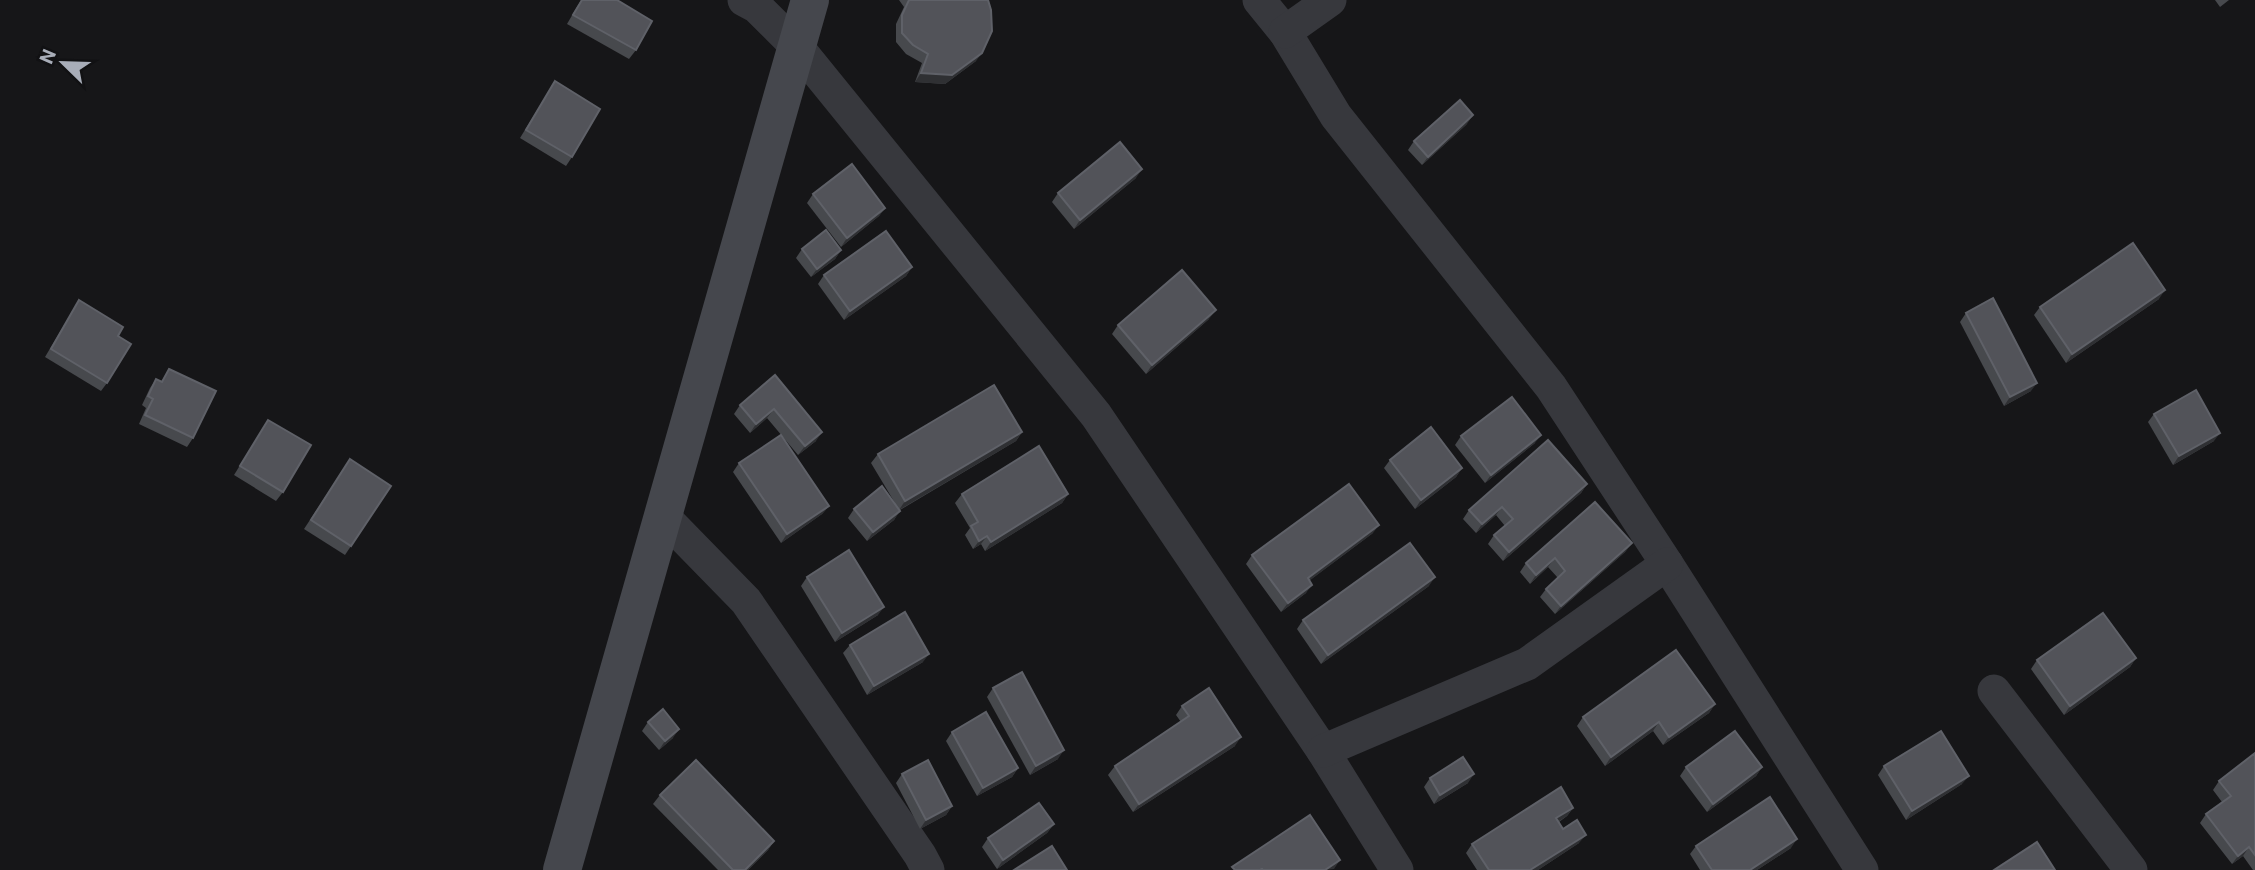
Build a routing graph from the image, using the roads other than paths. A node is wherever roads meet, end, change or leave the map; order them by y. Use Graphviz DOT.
graph roads {
  1 [pos="744,0"];
  2 [pos="810,0"];
  3 [pos="1259,0"];
  4 [pos="1330,0"];
  5 [pos="1285,33"];
  6 [pos="797,48"];
  7 [pos="664,517"];
  8 [pos="1667,564"];
  9 [pos="1994,691"];
  10 [pos="1323,751"];
  11 [pos="562,870"];
  12 [pos="928,870"];
  13 [pos="1397,870"];
  14 [pos="1861,870"];
  15 [pos="2131,870"];
  1 -- 6 [label="street"];
  2 -- 6 [label="main road"];
  3 -- 5 [label="street"];
  4 -- 5 [label="street"];
  5 -- 8 [label="street"];
  6 -- 7 [label="main road"];
  6 -- 10 [label="street"];
  7 -- 11 [label="main road"];
  7 -- 12 [label="street"];
  8 -- 10 [label="street"];
  8 -- 14 [label="street"];
  9 -- 15 [label="street"];
  10 -- 13 [label="street"];
}
